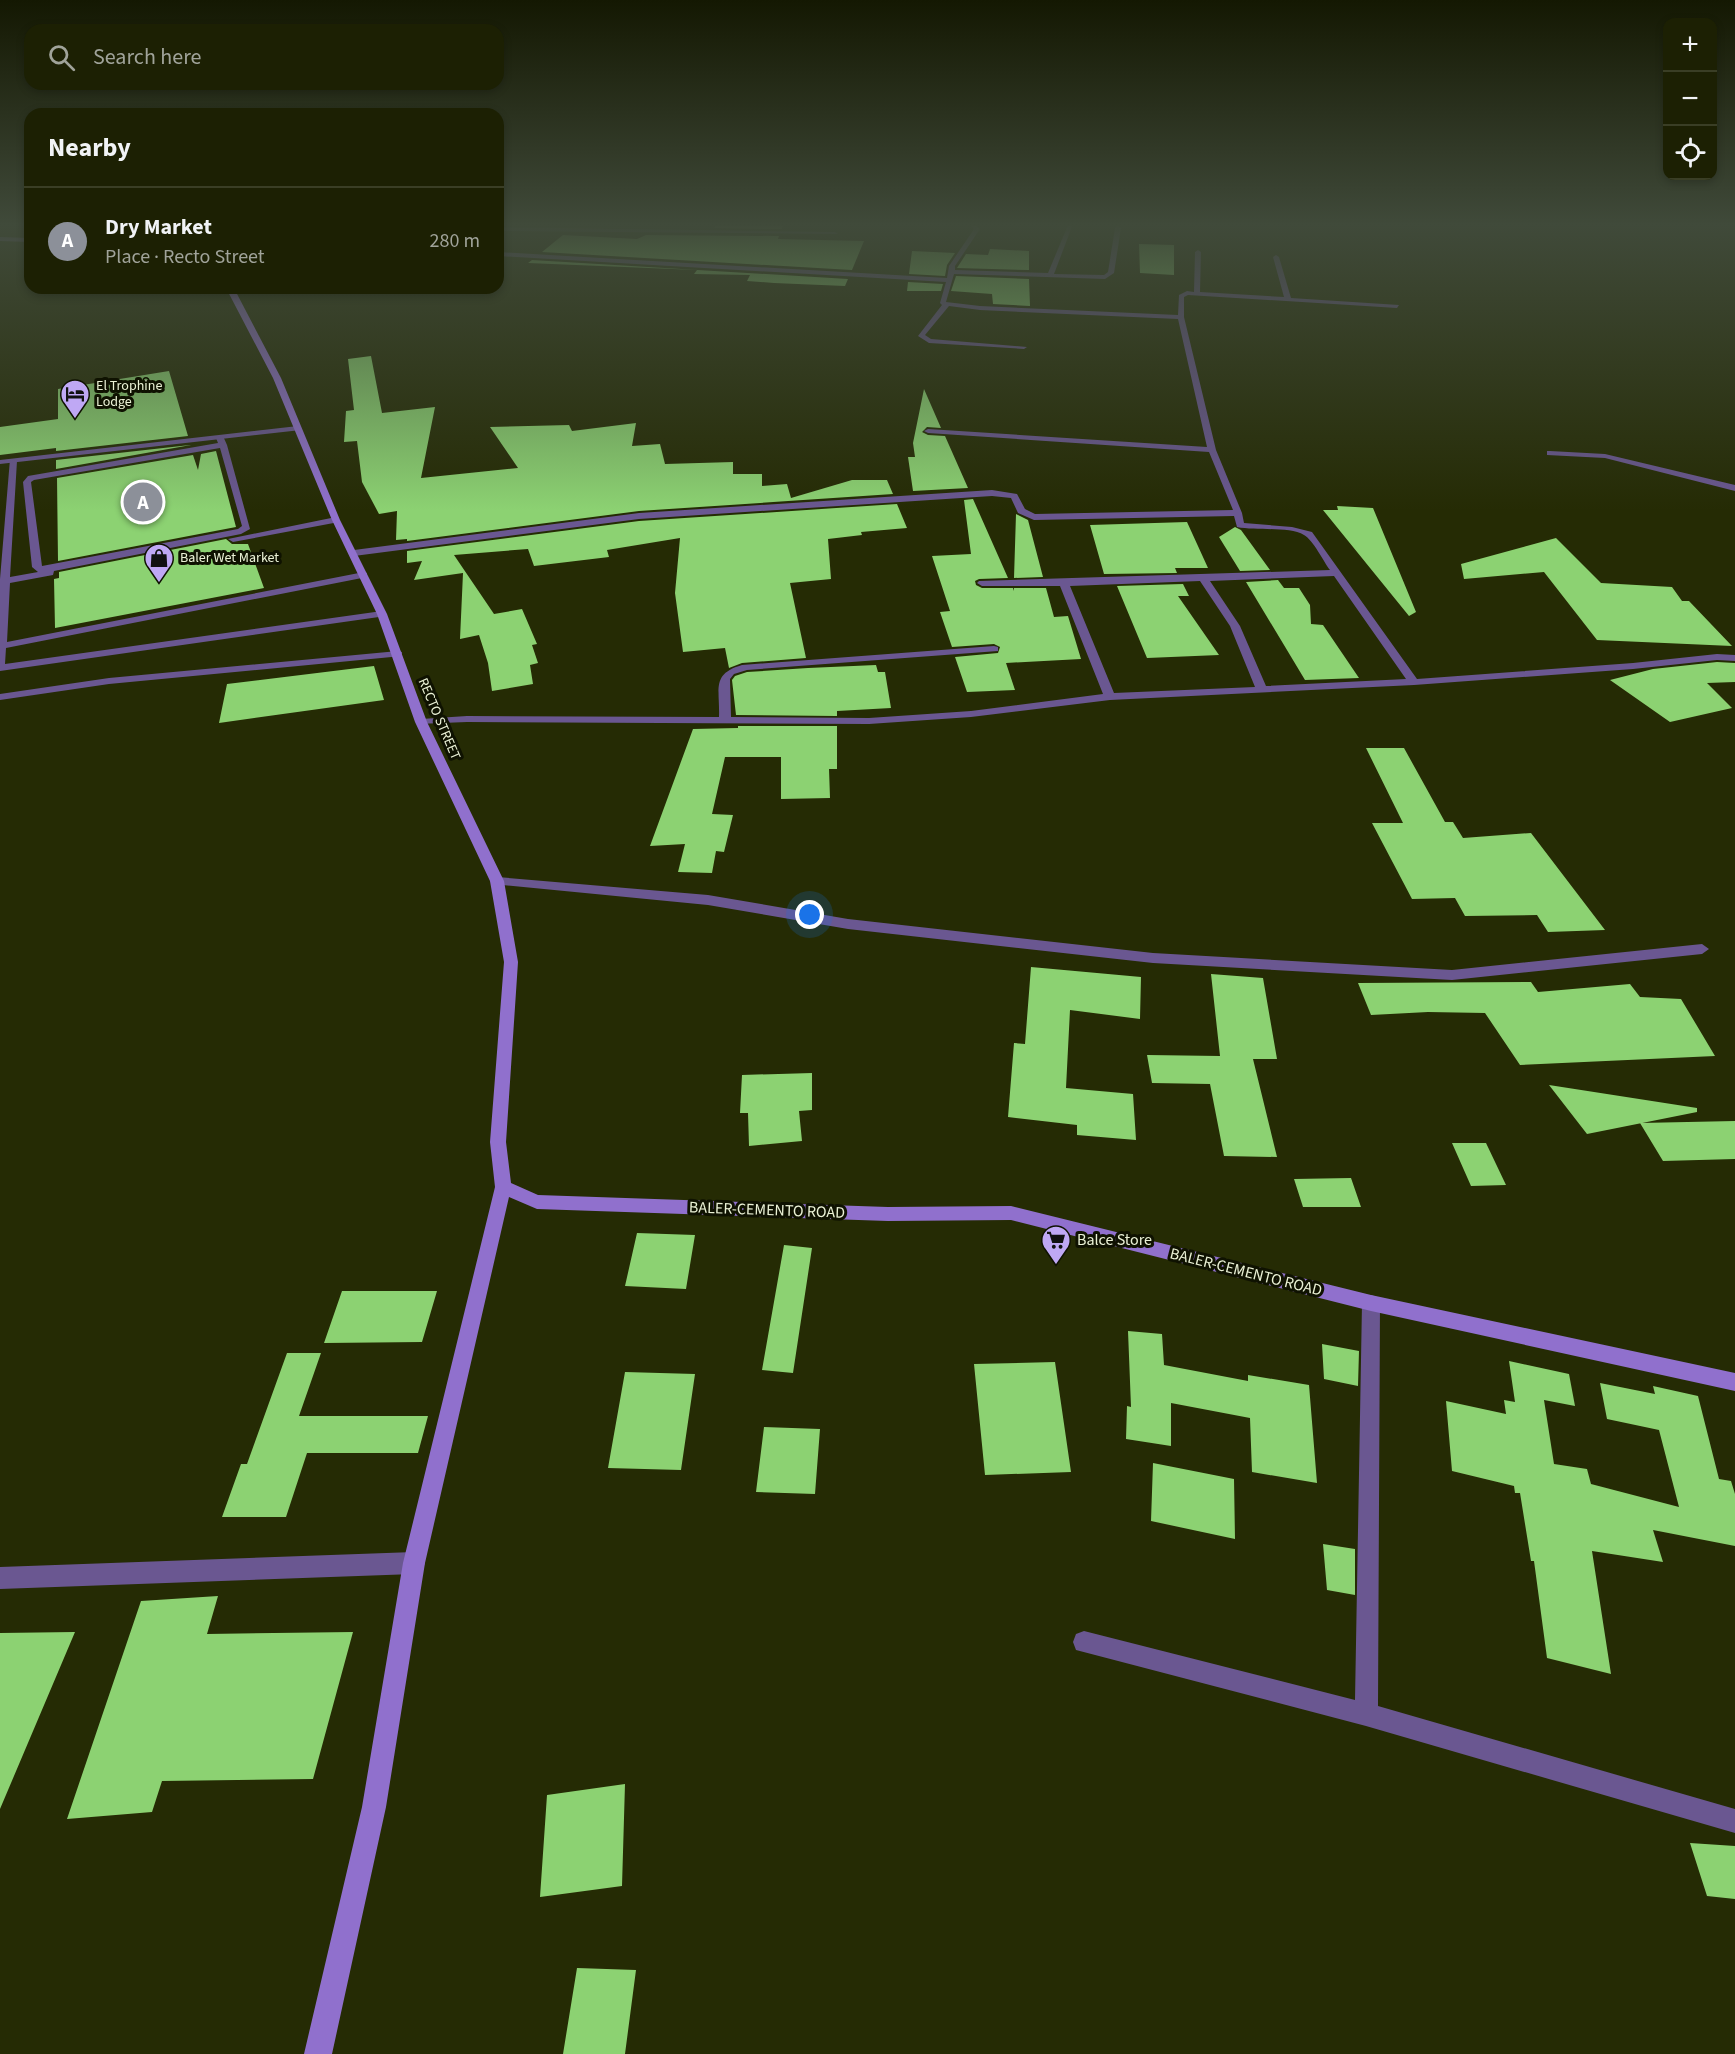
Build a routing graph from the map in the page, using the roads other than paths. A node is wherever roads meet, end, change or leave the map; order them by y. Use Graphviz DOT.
graph roads {
  1 [pos="247,320"];
  2 [pos="933,320"];
  3 [pos="1182,320"];
  4 [pos="1024,347"];
  5 [pos="298,428"];
  6 [pos="928,431"];
  7 [pos="222,441"];
  8 [pos="1212,450"];
  9 [pos="1550,453"];
  10 [pos="13,461"];
  11 [pos="0,462"];
  12 [pos="1735,488"];
  13 [pos="1238,513"];
  14 [pos="4,518"];
  15 [pos="336,520"];
  16 [pos="354,553"];
  17 [pos="1338,573"];
  18 [pos="364,575"];
  19 [pos="1204,579"];
  20 [pos="3,582"];
  21 [pos="982,583"];
  22 [pos="1064,583"];
  23 [pos="382,614"];
  24 [pos="1,646"];
  25 [pos="994,649"];
  26 [pos="398,654"];
  27 [pos="1735,658"];
  28 [pos="0,663"];
  29 [pos="0,668"];
  30 [pos="1414,682"];
  31 [pos="1261,688"];
  32 [pos="0,697"];
  33 [pos="1110,697"];
  34 [pos="725,720"];
  35 [pos="422,722"];
  36 [pos="497,881"];
  37 [pos="1702,949"];
  38 [pos="503,1187"];
  39 [pos="1371,1303"];
  40 [pos="1735,1382"];
  41 [pos="414,1563"];
  42 [pos="0,1578"];
  43 [pos="1084,1642"];
  44 [pos="1366,1714"];
  45 [pos="1735,1821"];
  46 [pos="318,2054"];
  1 -- 5 [label="street, RECTO STREET"];
  2 -- 4 [label="street"];
  3 -- 8 [label="street"];
  5 -- 7 [label="street"];
  5 -- 15 [label="street, RECTO STREET"];
  6 -- 8 [label="street"];
  7 -- 7 [label="street"];
  7 -- 10 [label="street"];
  8 -- 13 [label="street"];
  9 -- 12 [label="street"];
  10 -- 11 [label="street"];
  10 -- 14 [label="street"];
  13 -- 16 [label="street"];
  13 -- 17 [label="street"];
  14 -- 20 [label="street"];
  15 -- 16 [label="street, RECTO STREET"];
  15 -- 20 [label="street"];
  16 -- 18 [label="street, RECTO STREET"];
  17 -- 19 [label="street"];
  17 -- 30 [label="street"];
  18 -- 23 [label="street, RECTO STREET"];
  18 -- 24 [label="street"];
  19 -- 22 [label="street"];
  19 -- 31 [label="street"];
  20 -- 24 [label="street"];
  21 -- 22 [label="street"];
  22 -- 33 [label="street"];
  23 -- 26 [label="street, RECTO STREET"];
  23 -- 29 [label="street"];
  24 -- 28 [label="street"];
  25 -- 34 [label="street"];
  26 -- 32 [label="street"];
  26 -- 35 [label="street, RECTO STREET"];
  27 -- 30 [label="street"];
  30 -- 31 [label="street"];
  31 -- 33 [label="street"];
  33 -- 34 [label="street"];
  34 -- 35 [label="street"];
  35 -- 36 [label="street, RECTO STREET"];
  36 -- 37 [label="street"];
  36 -- 38 [label="street, RECTO STREET"];
  38 -- 39 [label="street, BALER-CEMENTO ROAD"];
  38 -- 41 [label="street, RECTO STREET"];
  39 -- 40 [label="street, BALER-CEMENTO ROAD"];
  39 -- 44 [label="street"];
  41 -- 42 [label="street"];
  41 -- 46 [label="street, RECTO STREET"];
  43 -- 44 [label="street"];
  44 -- 45 [label="street"];
}
